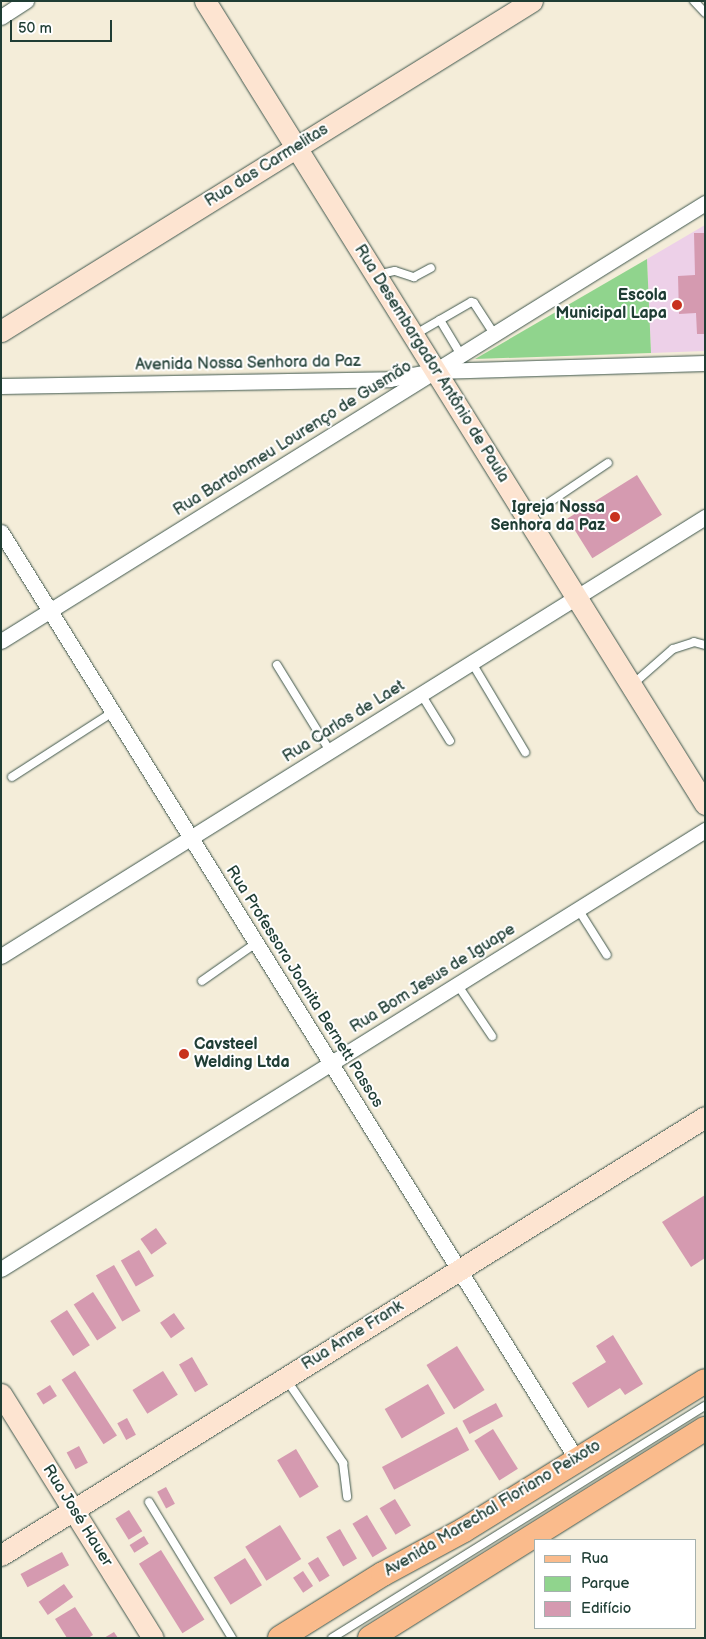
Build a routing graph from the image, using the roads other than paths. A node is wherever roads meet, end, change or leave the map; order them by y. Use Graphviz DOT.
graph roads {
  1 [pos="26,1"];
  2 [pos="205,1"];
  3 [pos="532,1"];
  4 [pos="694,1"];
  5 [pos="705,13"];
  6 [pos="1,17"];
  7 [pos="296,148"];
  8 [pos="705,203"];
  9 [pos="431,268"];
  10 [pos="376,276"];
  11 [pos="440,320"];
  12 [pos="1,331"];
  13 [pos="494,334"];
  14 [pos="413,336"];
  15 [pos="461,355"];
  16 [pos="705,363"];
  17 [pos="435,371"];
  18 [pos="1,386"];
  19 [pos="608,463"];
  20 [pos="705,517"];
  21 [pos="527,518"];
  22 [pos="1,532"];
  23 [pos="576,597"];
  24 [pos="50,611"];
  25 [pos="1,641"];
  26 [pos="705,646"];
  27 [pos="472,663"];
  28 [pos="277,665"];
  29 [pos="631,686"];
  30 [pos="421,694"];
  31 [pos="113,712"];
  32 [pos="450,741"];
  33 [pos="330,751"];
  34 [pos="525,752"];
  35 [pos="12,776"];
  36 [pos="705,804"];
  37 [pos="705,830"];
  38 [pos="191,838"];
  39 [pos="578,909"];
  40 [pos="256,943"];
  41 [pos="607,955"];
  42 [pos="1,956"];
  43 [pos="202,981"];
  44 [pos="457,984"];
  45 [pos="492,1036"];
  46 [pos="330,1063"];
  47 [pos="705,1117"];
  48 [pos="1,1268"];
  49 [pos="459,1270"];
  50 [pos="285,1378"];
  51 [pos="705,1381"];
  52 [pos="1,1394"];
  53 [pos="705,1406"];
  54 [pos="705,1430"];
  55 [pos="577,1460"];
  56 [pos="347,1497"];
  57 [pos="149,1502"];
  58 [pos="74,1510"];
  59 [pos="1,1555"];
  60 [pos="153,1638"];
  61 [pos="232,1638"];
  62 [pos="280,1638"];
  63 [pos="332,1638"];
  64 [pos="370,1638"];
  1 -- 6 [label="street"];
  2 -- 7 [label="main road, Rua Desembargador Antônio de Paula"];
  3 -- 7 [label="main road, Rua das Carmelitas"];
  4 -- 5 [label="lane"];
  7 -- 10 [label="main road, Rua Desembargador Antônio de Paula"];
  7 -- 12 [label="main road, Rua das Carmelitas"];
  8 -- 13 [label="street, Rua Bartolomeu Lourenço de Gusmão"];
  9 -- 10 [label="lane"];
  10 -- 14 [label="main road, Rua Desembargador Antônio de Paula"];
  11 -- 13 [label="lane"];
  11 -- 14 [label="lane"];
  11 -- 15 [label="lane"];
  13 -- 15 [label="street, Rua Bartolomeu Lourenço de Gusmão"];
  14 -- 17 [label="main road, Rua Desembargador Antônio de Paula"];
  15 -- 17 [label="street, Rua Bartolomeu Lourenço de Gusmão"];
  16 -- 17 [label="street, Avenida Nossa Senhora da Paz"];
  17 -- 18 [label="street, Avenida Nossa Senhora da Paz"];
  17 -- 21 [label="main road, Rua Desembargador Antônio de Paula"];
  17 -- 24 [label="street, Rua Bartolomeu Lourenço de Gusmão"];
  19 -- 21 [label="lane"];
  20 -- 23 [label="street, Rua Carlos de Laet"];
  21 -- 23 [label="main road, Rua Desembargador Antônio de Paula"];
  22 -- 24 [label="street, Rua Professora Joanita Bernett Passos"];
  23 -- 27 [label="street, Rua Carlos de Laet"];
  23 -- 29 [label="main road, Rua Desembargador Antônio de Paula"];
  24 -- 25 [label="street, Rua Bartolomeu Lourenço de Gusmão"];
  24 -- 31 [label="street, Rua Professora Joanita Bernett Passos"];
  26 -- 29 [label="lane"];
  27 -- 30 [label="street, Rua Carlos de Laet"];
  27 -- 34 [label="lane"];
  28 -- 33 [label="lane"];
  29 -- 36 [label="main road, Rua Desembargador Antônio de Paula"];
  30 -- 32 [label="lane"];
  30 -- 33 [label="street, Rua Carlos de Laet"];
  31 -- 35 [label="lane"];
  31 -- 38 [label="street, Rua Professora Joanita Bernett Passos"];
  33 -- 38 [label="street, Rua Carlos de Laet"];
  37 -- 39 [label="street, Rua Bom Jesus de Iguape"];
  38 -- 40 [label="street, Rua Professora Joanita Bernett Passos"];
  38 -- 42 [label="street, Rua Carlos de Laet"];
  39 -- 41 [label="lane"];
  39 -- 44 [label="street, Rua Bom Jesus de Iguape"];
  40 -- 43 [label="lane"];
  40 -- 46 [label="street, Rua Professora Joanita Bernett Passos"];
  44 -- 45 [label="lane"];
  44 -- 46 [label="street, Rua Bom Jesus de Iguape"];
  46 -- 48 [label="street, Rua Bom Jesus de Iguape"];
  46 -- 49 [label="street, Rua Professora Joanita Bernett Passos"];
  47 -- 49 [label="main road, Rua Anne Frank"];
  49 -- 50 [label="main road, Rua Anne Frank"];
  49 -- 55 [label="street, Rua Professora Joanita Bernett Passos"];
  50 -- 56 [label="lane"];
  50 -- 58 [label="main road, Rua Anne Frank"];
  51 -- 55 [label="main road, Avenida Marechal Floriano Peixoto"];
  52 -- 58 [label="main road, Rua José Hauer"];
  53 -- 63 [label="lane"];
  54 -- 64 [label="main road"];
  55 -- 62 [label="main road, Avenida Marechal Floriano Peixoto"];
  57 -- 61 [label="lane"];
  58 -- 59 [label="main road, Rua Anne Frank"];
  58 -- 60 [label="main road, Rua José Hauer"];
}
